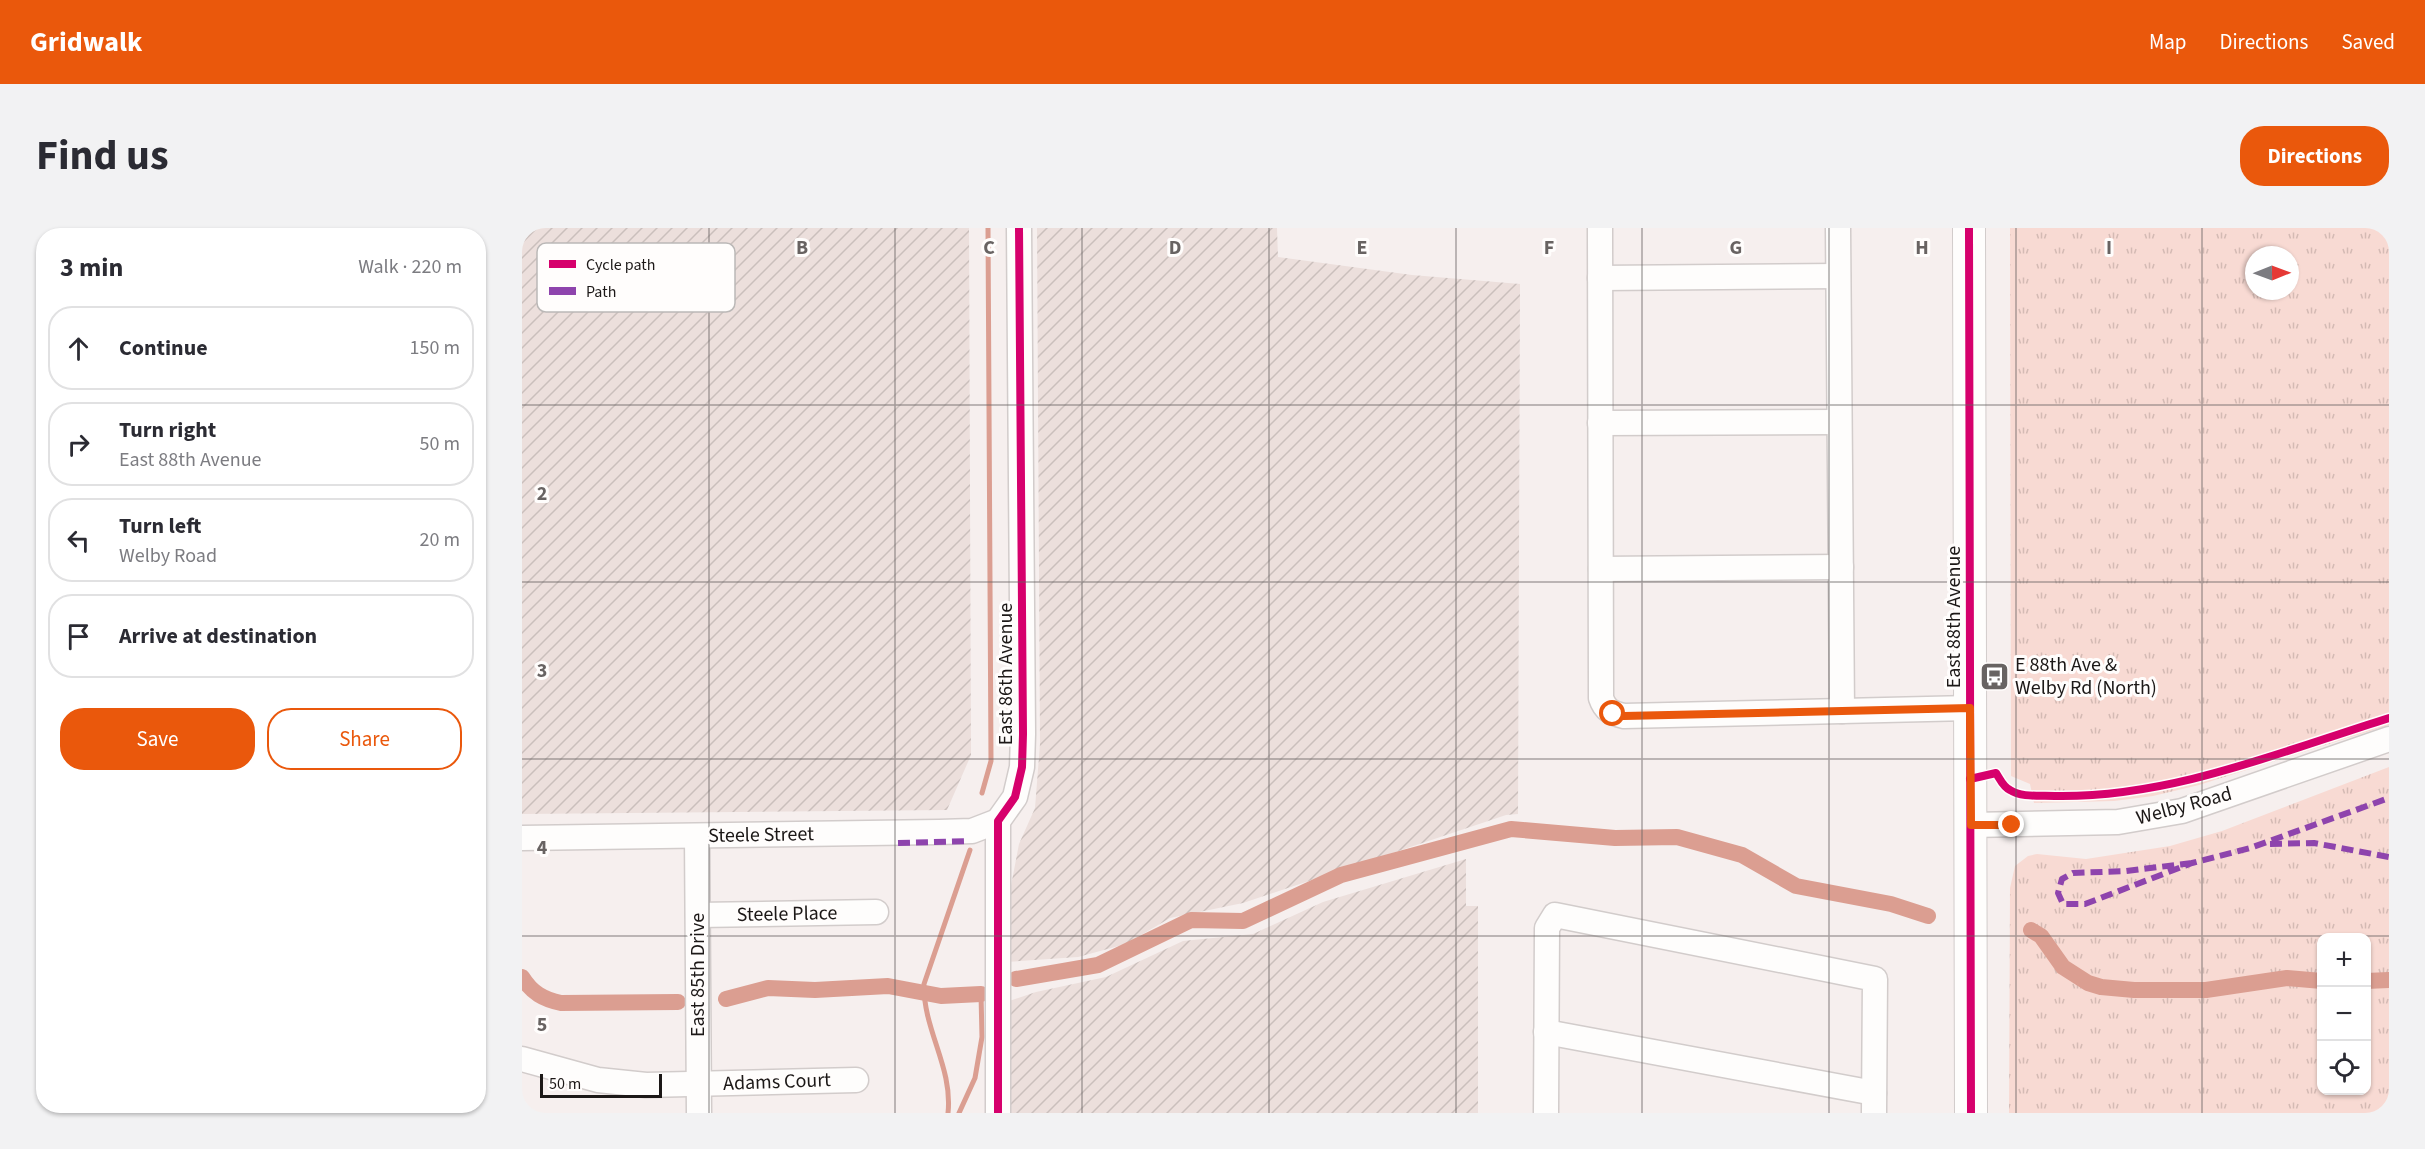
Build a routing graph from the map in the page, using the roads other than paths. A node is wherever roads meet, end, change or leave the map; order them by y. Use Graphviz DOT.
graph roads {
  1 [pos="1019,228"];
  2 [pos="1600,228"];
  3 [pos="1838,228"];
  4 [pos="1970,228"];
  5 [pos="1838,276"];
  6 [pos="1600,278"];
  7 [pos="1839,422"];
  8 [pos="1600,423"];
  9 [pos="1840,567"];
  10 [pos="1601,569"];
  11 [pos="1970,708"];
  12 [pos="1842,711"];
  13 [pos="2389,739"];
  14 [pos="998,821"];
  15 [pos="1971,825"];
  16 [pos="697,836"];
  17 [pos="522,838"];
  18 [pos="876,912"];
  19 [pos="698,915"];
  20 [pos="1546,1032"];
  21 [pos="522,1059"];
  22 [pos="856,1080"];
  23 [pos="699,1084"];
  24 [pos="1874,1103"];
  25 [pos="699,1113"];
  26 [pos="998,1113"];
  27 [pos="1546,1113"];
  28 [pos="1971,1113"];
  1 -- 14 [label="street, East 86th Avenue"];
  2 -- 6 [label="street"];
  3 -- 5 [label="street"];
  4 -- 11 [label="main road, East 88th Avenue"];
  5 -- 6 [label="street"];
  5 -- 7 [label="street"];
  6 -- 8 [label="street"];
  7 -- 8 [label="street"];
  7 -- 9 [label="street"];
  8 -- 10 [label="street"];
  9 -- 10 [label="street"];
  9 -- 12 [label="street"];
  10 -- 12 [label="street"];
  11 -- 12 [label="street"];
  11 -- 15 [label="main road, East 88th Avenue"];
  13 -- 15 [label="street, Welby Road"];
  14 -- 16 [label="street, Steele Street"];
  14 -- 26 [label="street"];
  15 -- 28 [label="main road, East 88th Avenue"];
  16 -- 17 [label="street, Steele Street"];
  16 -- 19 [label="street, East 85th Drive"];
  18 -- 19 [label="street, Steele Place"];
  19 -- 23 [label="street, East 85th Drive"];
  20 -- 24 [label="street"];
  20 -- 24 [label="street"];
  20 -- 27 [label="street"];
  21 -- 23 [label="street, Adams Court"];
  22 -- 23 [label="street, Adams Court"];
  23 -- 25 [label="street, East 85th Drive"];
}
